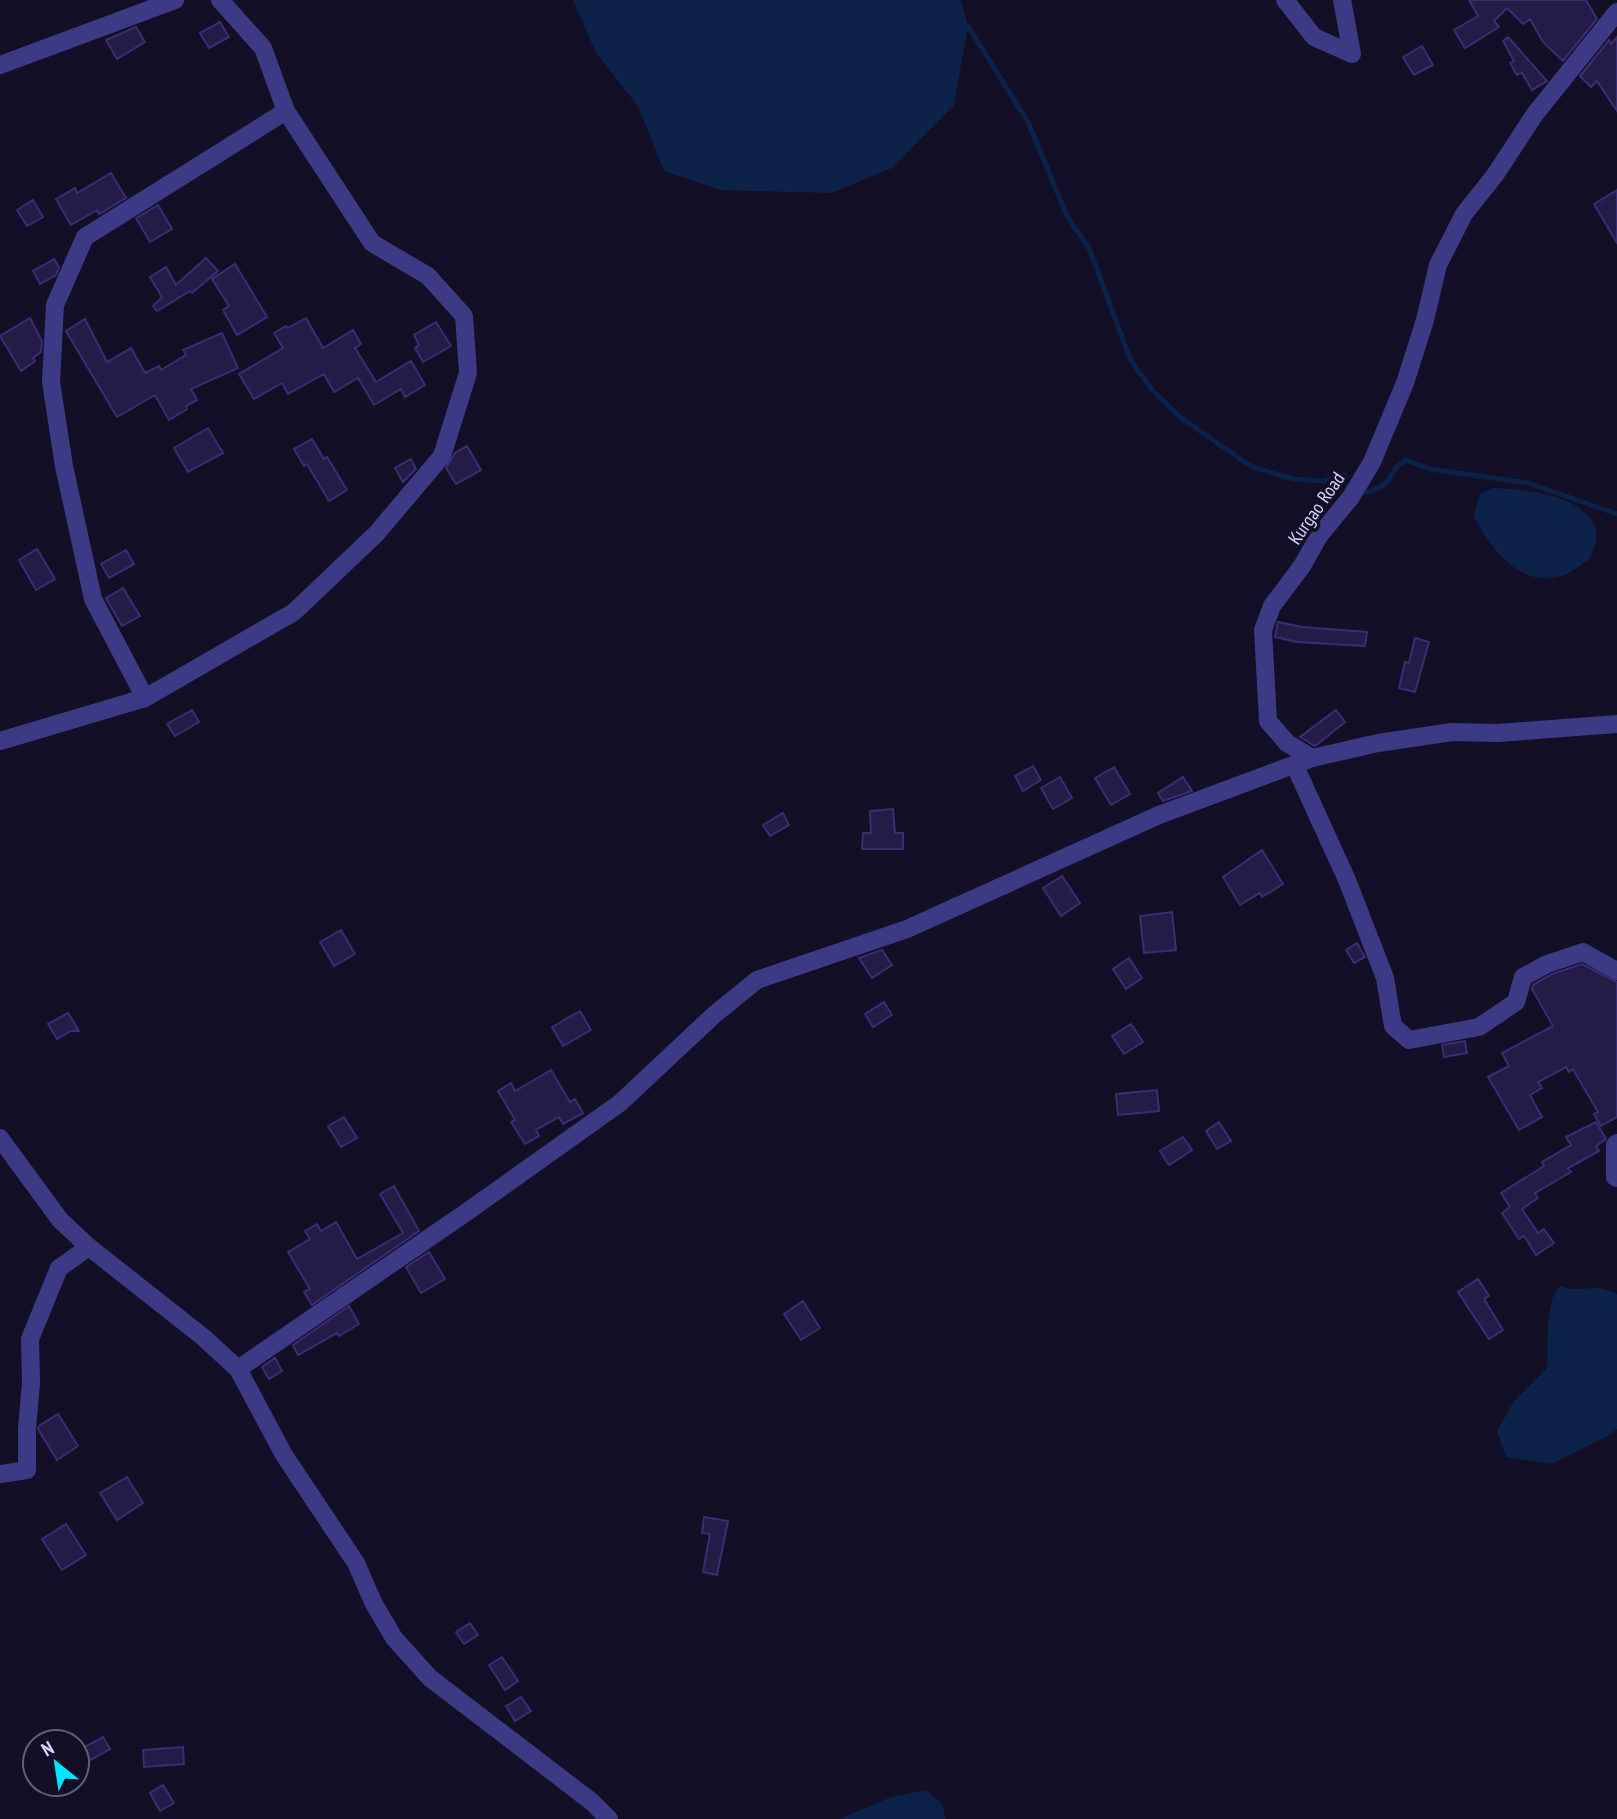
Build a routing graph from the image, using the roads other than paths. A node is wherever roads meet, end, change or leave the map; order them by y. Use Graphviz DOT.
graph roads {
  1 [pos="175,0"];
  2 [pos="220,0"];
  3 [pos="1285,0"];
  4 [pos="1342,0"];
  5 [pos="1617,12"];
  6 [pos="0,65"];
  7 [pos="286,111"];
  8 [pos="145,698"];
  9 [pos="1617,723"];
  10 [pos="0,741"];
  11 [pos="1303,762"];
  12 [pos="1617,971"];
  13 [pos="0,1138"];
  14 [pos="1617,1143"];
  15 [pos="1617,1178"];
  16 [pos="89,1247"];
  17 [pos="238,1369"];
  18 [pos="0,1474"];
  19 [pos="609,1819"];
  1 -- 6 [label="street"];
  2 -- 7 [label="street"];
  3 -- 4 [label="street"];
  5 -- 11 [label="street, Kurgao Road"];
  7 -- 8 [label="street"];
  7 -- 8 [label="street"];
  8 -- 10 [label="street"];
  9 -- 11 [label="street"];
  11 -- 12 [label="street"];
  11 -- 17 [label="street"];
  13 -- 16 [label="street"];
  14 -- 15 [label="street"];
  16 -- 17 [label="street"];
  16 -- 18 [label="street"];
  17 -- 19 [label="street"];
}
